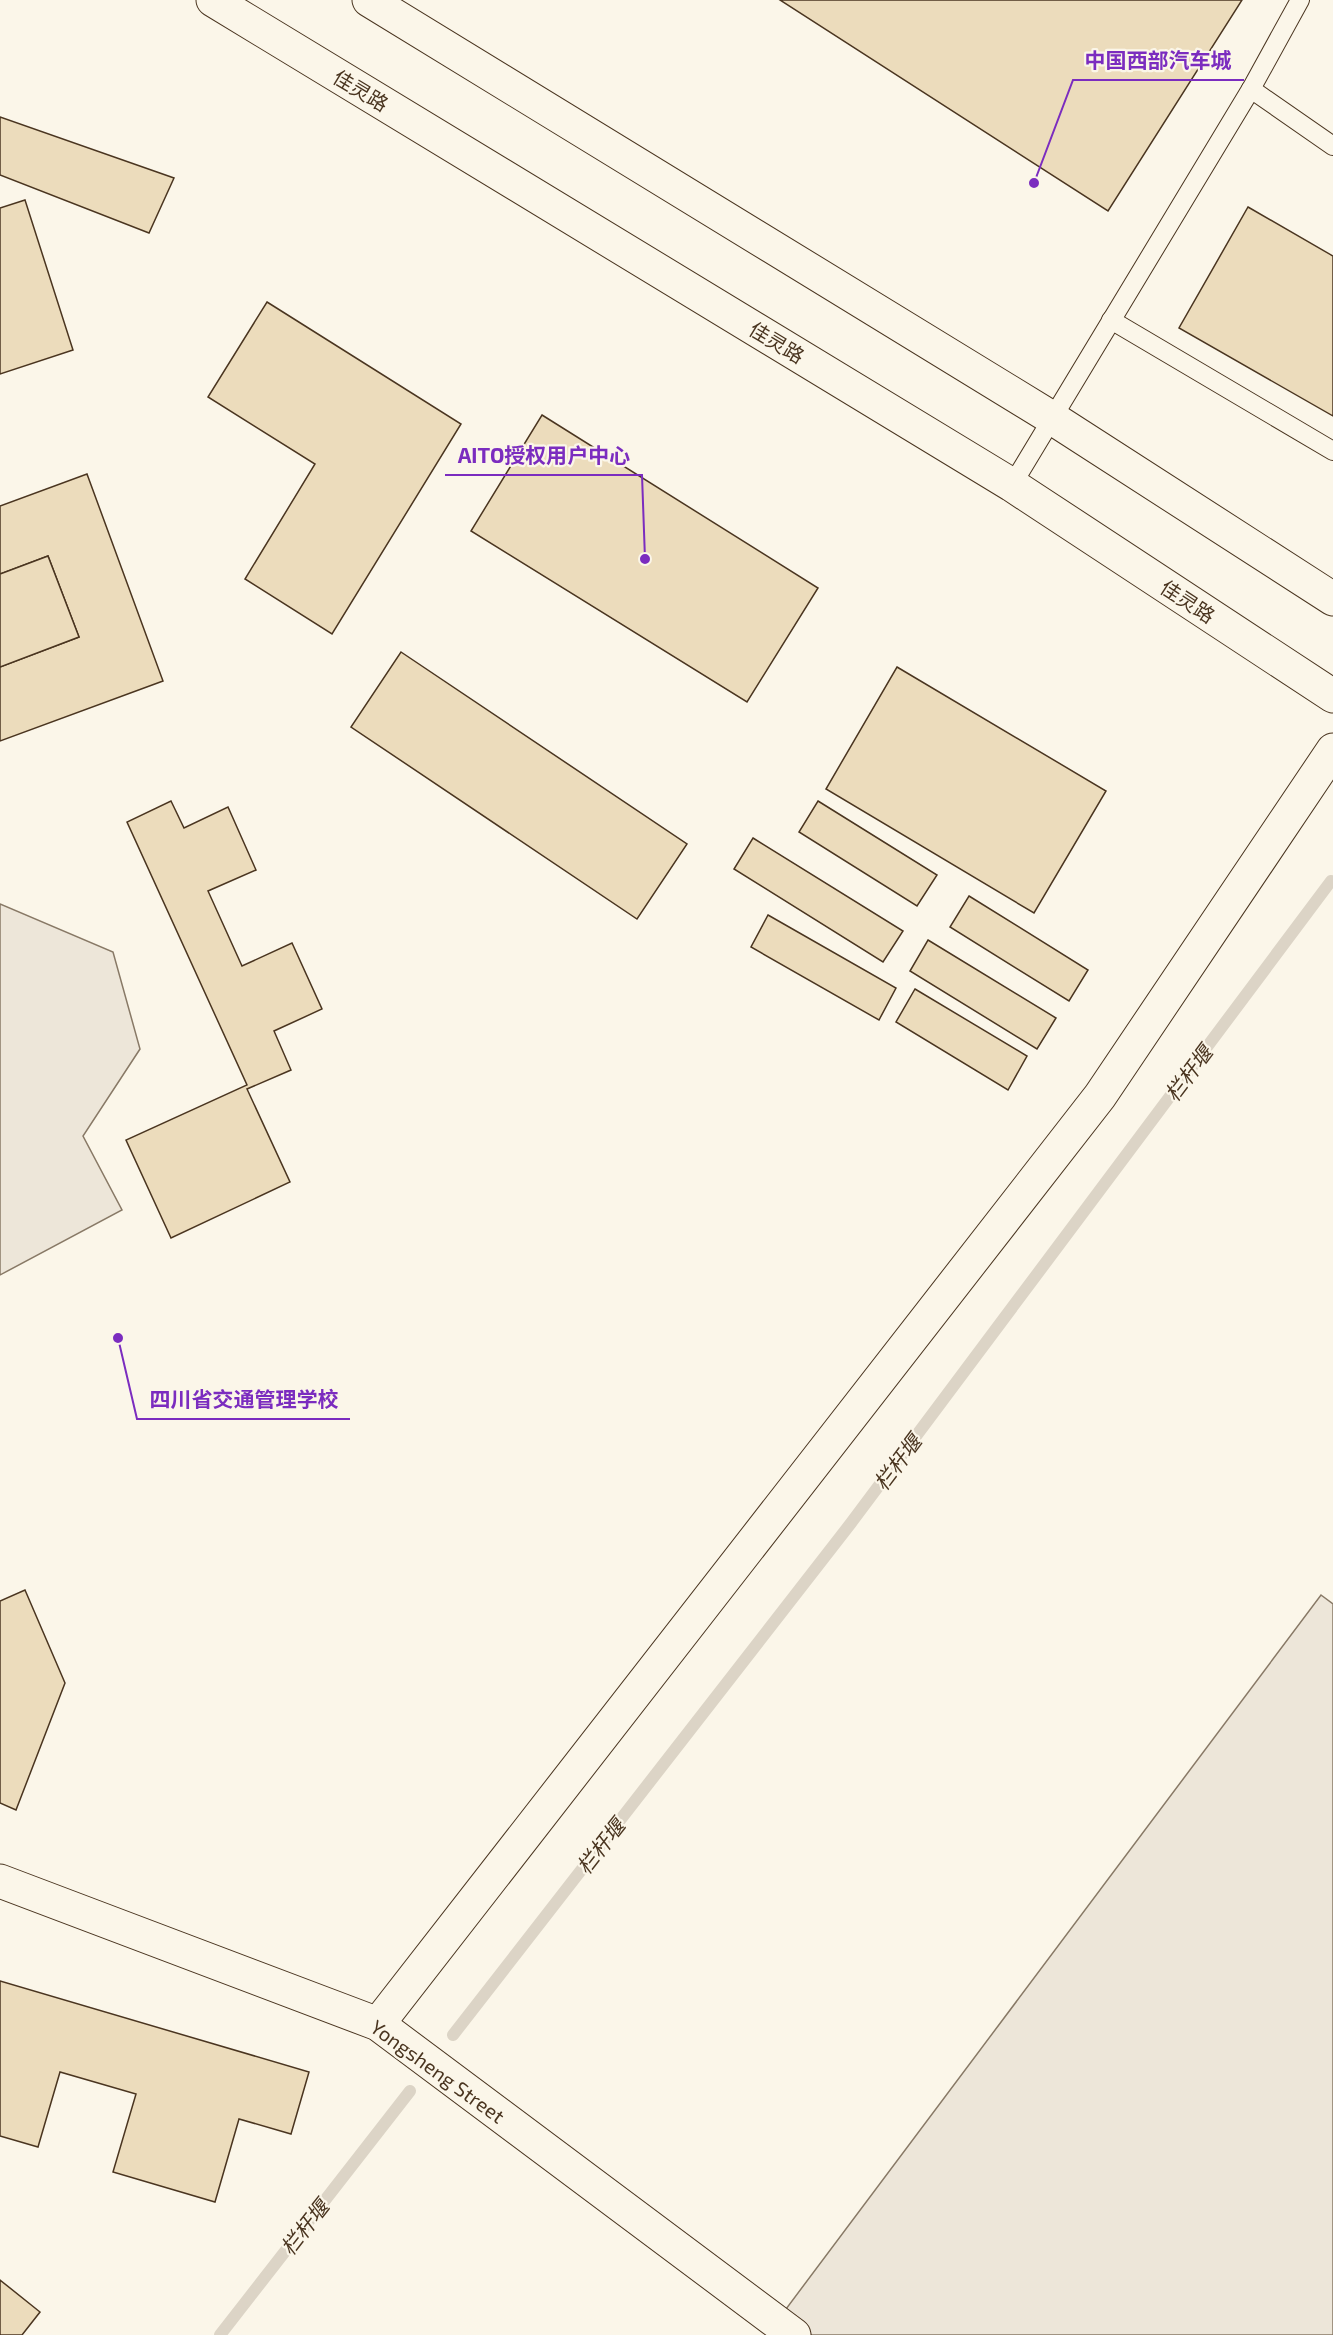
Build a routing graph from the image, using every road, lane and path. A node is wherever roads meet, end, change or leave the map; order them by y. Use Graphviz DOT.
graph roads {
  1 [pos="213,0"];
  2 [pos="369,0"];
  3 [pos="1300,0"];
  4 [pos="1251,89"];
  5 [pos="1333,146"];
  6 [pos="1111,320"];
  7 [pos="1052,418"];
  8 [pos="1333,451"];
  9 [pos="1012,485"];
  10 [pos="1333,599"];
  11 [pos="1333,696"];
  12 [pos="1333,750"];
  13 [pos="0,1881"];
  14 [pos="378,2024"];
  15 [pos="794,2335"];
  1 -- 9 [label="street, 佳灵路"];
  2 -- 7 [label="street"];
  3 -- 4 [label="lane"];
  4 -- 5 [label="lane"];
  4 -- 6 [label="lane"];
  6 -- 7 [label="lane"];
  6 -- 8 [label="lane"];
  7 -- 9 [label="lane"];
  7 -- 10 [label="street"];
  9 -- 11 [label="street, 佳灵路"];
  12 -- 14 [label="street"];
  13 -- 14 [label="street, Yongsheng Street"];
  14 -- 15 [label="street, Yongsheng Street"];
}
